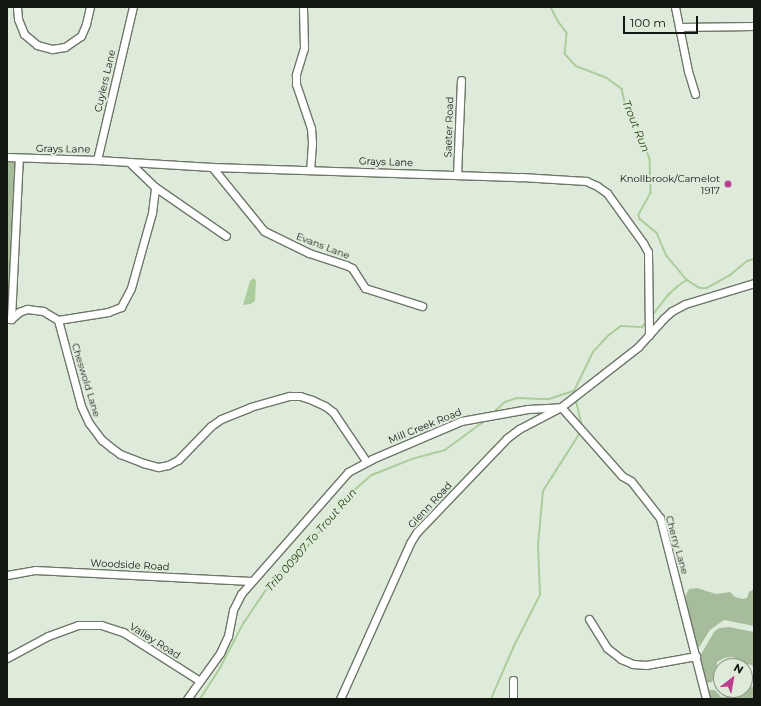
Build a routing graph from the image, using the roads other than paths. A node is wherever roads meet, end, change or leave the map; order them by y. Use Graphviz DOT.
graph roads {
  1 [pos="17,7"];
  2 [pos="90,7"];
  3 [pos="133,7"];
  4 [pos="303,7"];
  5 [pos="675,7"];
  6 [pos="754,26"];
  7 [pos="679,27"];
  8 [pos="461,80"];
  9 [pos="695,94"];
  10 [pos="7,157"];
  11 [pos="19,158"];
  12 [pos="97,160"];
  13 [pos="130,163"];
  14 [pos="212,167"];
  15 [pos="310,169"];
  16 [pos="457,175"];
  17 [pos="155,187"];
  18 [pos="226,236"];
  19 [pos="754,283"];
  20 [pos="422,306"];
  21 [pos="9,319"];
  22 [pos="58,320"];
  23 [pos="649,335"];
  24 [pos="561,407"];
  25 [pos="366,462"];
  26 [pos="7,575"];
  27 [pos="251,581"];
  28 [pos="589,619"];
  29 [pos="696,656"];
  30 [pos="7,658"];
  31 [pos="513,680"];
  32 [pos="200,681"];
  33 [pos="187,699"];
  34 [pos="340,699"];
  35 [pos="513,699"];
  36 [pos="706,699"];
  1 -- 2 [label="street"];
  3 -- 12 [label="street, Cuylers Lane"];
  4 -- 15 [label="street"];
  5 -- 7 [label="street"];
  6 -- 7 [label="street"];
  7 -- 9 [label="street"];
  8 -- 16 [label="street, Saeter Road"];
  10 -- 11 [label="street, Grays Lane"];
  11 -- 12 [label="street, Grays Lane"];
  11 -- 21 [label="street"];
  12 -- 13 [label="street, Grays Lane"];
  13 -- 14 [label="street, Grays Lane"];
  13 -- 17 [label="street"];
  14 -- 15 [label="street, Grays Lane"];
  14 -- 20 [label="street, Evans Lane"];
  15 -- 16 [label="street, Grays Lane"];
  16 -- 23 [label="street, Grays Lane"];
  17 -- 18 [label="street"];
  17 -- 22 [label="street"];
  19 -- 23 [label="street"];
  21 -- 22 [label="street"];
  22 -- 25 [label="street, Cheswold Lane"];
  23 -- 24 [label="street"];
  24 -- 25 [label="street, Mill Creek Road"];
  24 -- 29 [label="street, Cherry Lane"];
  24 -- 34 [label="street, Glenn Road"];
  25 -- 27 [label="street, Mill Creek Road"];
  26 -- 27 [label="street, Woodside Road"];
  27 -- 32 [label="street, Mill Creek Road"];
  28 -- 29 [label="street"];
  29 -- 36 [label="street, Cherry Lane"];
  30 -- 32 [label="street, Valley Road"];
  31 -- 35 [label="street"];
  32 -- 33 [label="street, Mill Creek Road"];
}
